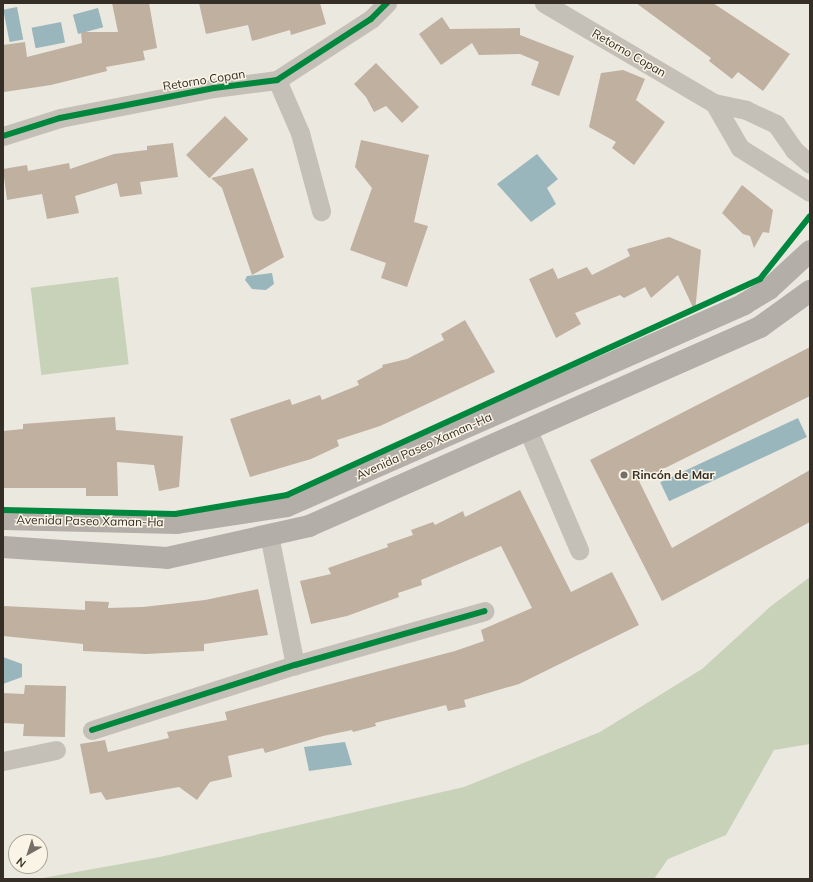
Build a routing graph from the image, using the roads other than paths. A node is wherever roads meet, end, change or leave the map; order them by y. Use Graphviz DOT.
graph roads {
  1 [pos="388,3"];
  2 [pos="544,3"];
  3 [pos="276,80"];
  4 [pos="714,102"];
  5 [pos="3,136"];
  6 [pos="810,164"];
  7 [pos="810,192"];
  8 [pos="321,211"];
  9 [pos="810,251"];
  10 [pos="796,267"];
  11 [pos="810,286"];
  12 [pos="810,292"];
  13 [pos="527,428"];
  14 [pos="354,477"];
  15 [pos="361,503"];
  16 [pos="3,519"];
  17 [pos="153,522"];
  18 [pos="269,535"];
  19 [pos="3,547"];
  20 [pos="579,550"];
  21 [pos="155,557"];
  22 [pos="484,611"];
  23 [pos="295,665"];
  24 [pos="92,730"];
  25 [pos="56,750"];
  26 [pos="3,761"];
  1 -- 3 [label="street, Retorno Copan"];
  2 -- 4 [label="street, Retorno Copan"];
  3 -- 5 [label="street, Retorno Copan"];
  3 -- 8 [label="street"];
  4 -- 6 [label="street, Retorno Copan"];
  4 -- 7 [label="street"];
  9 -- 10 [label="main road, Avenida Paseo Xaman-Ha"];
  10 -- 11 [label="main road"];
  10 -- 14 [label="main road, Avenida Paseo Xaman-Ha"];
  12 -- 13 [label="main road"];
  13 -- 15 [label="main road"];
  13 -- 20 [label="street"];
  14 -- 15 [label="main road"];
  14 -- 17 [label="main road, Avenida Paseo Xaman-Ha"];
  15 -- 18 [label="main road"];
  16 -- 17 [label="main road, Avenida Paseo Xaman-Ha"];
  17 -- 21 [label="main road"];
  18 -- 21 [label="main road"];
  18 -- 23 [label="street"];
  19 -- 21 [label="main road"];
  22 -- 23 [label="street"];
  23 -- 24 [label="street"];
  25 -- 26 [label="street"];
}
